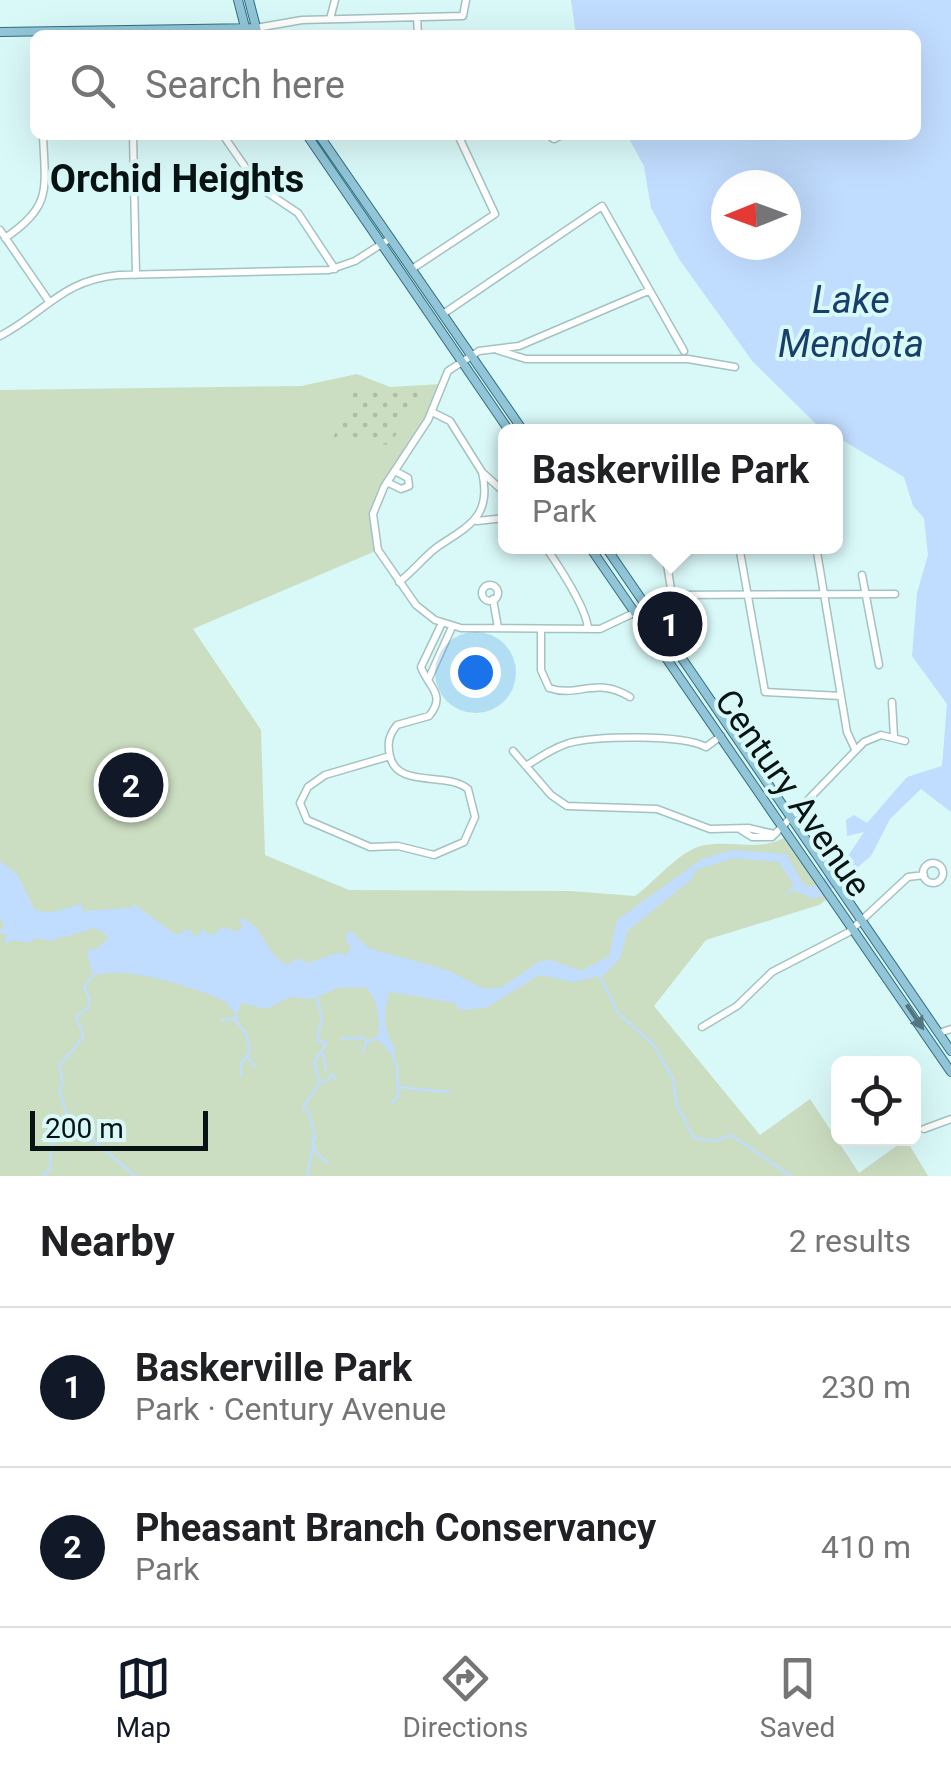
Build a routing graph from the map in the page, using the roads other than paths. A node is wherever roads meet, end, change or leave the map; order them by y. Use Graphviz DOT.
graph roads {
  1 [pos="238,0"];
  2 [pos="249,0"];
  3 [pos="335,0"];
  4 [pos="466,0"];
  5 [pos="417,18"];
  6 [pos="330,19"];
  7 [pos="246,30"];
  8 [pos="257,30"];
  9 [pos="263,30"];
  10 [pos="418,30"];
  11 [pos="0,32"];
  12 [pos="30,32"];
  13 [pos="44,140"];
  14 [pos="133,140"];
  15 [pos="226,140"];
  16 [pos="312,140"];
  17 [pos="322,140"];
  18 [pos="460,140"];
  19 [pos="607,198"];
  20 [pos="599,206"];
  21 [pos="0,230"];
  22 [pos="6,238"];
  23 [pos="387,242"];
  24 [pos="336,269"];
  25 [pos="412,269"];
  26 [pos="136,274"];
  27 [pos="648,291"];
  28 [pos="48,300"];
  29 [pos="443,314"];
  30 [pos="0,336"];
  31 [pos="496,349"];
  32 [pos="684,350"];
  33 [pos="471,354"];
  34 [pos="461,360"];
  35 [pos="736,367"];
  36 [pos="432,412"];
  37 [pos="505,424"];
  38 [pos="519,424"];
  39 [pos="394,471"];
  40 [pos="482,472"];
  41 [pos="387,482"];
  42 [pos="498,487"];
  43 [pos="498,519"];
  44 [pos="476,522"];
  45 [pos="549,554"];
  46 [pos="594,554"];
  47 [pos="610,554"];
  48 [pos="665,554"];
  49 [pos="741,554"];
  50 [pos="817,554"];
  51 [pos="862,574"];
  52 [pos="399,582"];
  53 [pos="672,594"];
  54 [pos="866,594"];
  55 [pos="894,594"];
  56 [pos="748,595"];
  57 [pos="824,595"];
  58 [pos="494,599"];
  59 [pos="645,605"];
  60 [pos="634,612"];
  61 [pos="442,623"];
  62 [pos="452,626"];
  63 [pos="498,628"];
  64 [pos="541,629"];
  65 [pos="588,629"];
  66 [pos="878,665"];
  67 [pos="429,679"];
  68 [pos="841,696"];
  69 [pos="630,697"];
  70 [pos="892,702"];
  71 [pos="721,736"];
  72 [pos="894,737"];
  73 [pos="905,740"];
  74 [pos="856,749"];
  75 [pos="513,751"];
  76 [pos="390,756"];
  77 [pos="526,766"];
  78 [pos="792,820"];
  79 [pos="784,826"];
  80 [pos="924,875"];
  81 [pos="864,921"];
  82 [pos="854,928"];
  83 [pos="702,1027"];
  84 [pos="951,1028"];
  85 [pos="940,1033"];
  86 [pos="951,1051"];
  87 [pos="951,1072"];
  88 [pos="951,1118"];
  89 [pos="924,1129"];
  1 -- 7 [label="main road"];
  2 -- 8 [label="main road"];
  3 -- 6 [label="street"];
  4 -- 5 [label="street"];
  5 -- 6 [label="street"];
  5 -- 10 [label="street"];
  6 -- 9 [label="street"];
  11 -- 12 [label="main road"];
  13 -- 22 [label="street"];
  14 -- 26 [label="street"];
  15 -- 24 [label="street"];
  16 -- 23 [label="main road"];
  17 -- 23 [label="main road"];
  18 -- 25 [label="street"];
  19 -- 20 [label="street"];
  20 -- 27 [label="street"];
  20 -- 29 [label="street"];
  21 -- 22 [label="street"];
  22 -- 28 [label="street"];
  23 -- 24 [label="street"];
  23 -- 25 [label="main road"];
  23 -- 34 [label="main road"];
  24 -- 26 [label="street"];
  25 -- 29 [label="main road"];
  26 -- 28 [label="street"];
  27 -- 31 [label="street"];
  27 -- 32 [label="street"];
  28 -- 30 [label="street"];
  29 -- 33 [label="main road"];
  31 -- 33 [label="street"];
  31 -- 35 [label="street"];
  33 -- 34 [label="street"];
  33 -- 38 [label="main road"];
  34 -- 36 [label="street"];
  34 -- 37 [label="main road"];
  36 -- 39 [label="street"];
  36 -- 40 [label="street"];
  39 -- 41 [label="street"];
  39 -- 41 [label="street"];
  40 -- 42 [label="street"];
  40 -- 44 [label="street"];
  41 -- 52 [label="street"];
  43 -- 44 [label="street"];
  44 -- 52 [label="street"];
  45 -- 65 [label="street"];
  46 -- 60 [label="main road, Century Avenue"];
  47 -- 59 [label="main road, Century Avenue"];
  48 -- 53 [label="street"];
  49 -- 56 [label="street"];
  50 -- 57 [label="street"];
  51 -- 54 [label="street"];
  52 -- 61 [label="street"];
  53 -- 56 [label="street"];
  53 -- 59 [label="street"];
  54 -- 55 [label="street"];
  54 -- 57 [label="street"];
  54 -- 66 [label="street"];
  56 -- 57 [label="street"];
  56 -- 68 [label="street"];
  57 -- 68 [label="street"];
  58 -- 63 [label="street"];
  59 -- 60 [label="street"];
  59 -- 78 [label="main road, Century Avenue"];
  60 -- 65 [label="street"];
  60 -- 71 [label="main road, Century Avenue"];
  61 -- 62 [label="street"];
  61 -- 67 [label="street"];
  62 -- 63 [label="street"];
  62 -- 67 [label="street"];
  63 -- 64 [label="street"];
  64 -- 65 [label="street"];
  64 -- 69 [label="street"];
  67 -- 76 [label="street"];
  68 -- 74 [label="street"];
  70 -- 72 [label="street"];
  71 -- 77 [label="street"];
  71 -- 79 [label="main road, Century Avenue"];
  72 -- 73 [label="street"];
  72 -- 74 [label="street"];
  74 -- 78 [label="street"];
  75 -- 77 [label="street"];
  76 -- 76 [label="street"];
  77 -- 79 [label="street"];
  78 -- 79 [label="street"];
  78 -- 81 [label="main road, Century Avenue"];
  79 -- 82 [label="main road, Century Avenue"];
  80 -- 81 [label="street"];
  81 -- 82 [label="street"];
  81 -- 85 [label="main road, Century Avenue"];
  82 -- 83 [label="street"];
  82 -- 87 [label="main road, Century Avenue, one-way"];
  84 -- 85 [label="street"];
  85 -- 86 [label="main road, Century Avenue"];
  88 -- 89 [label="street"];
}
